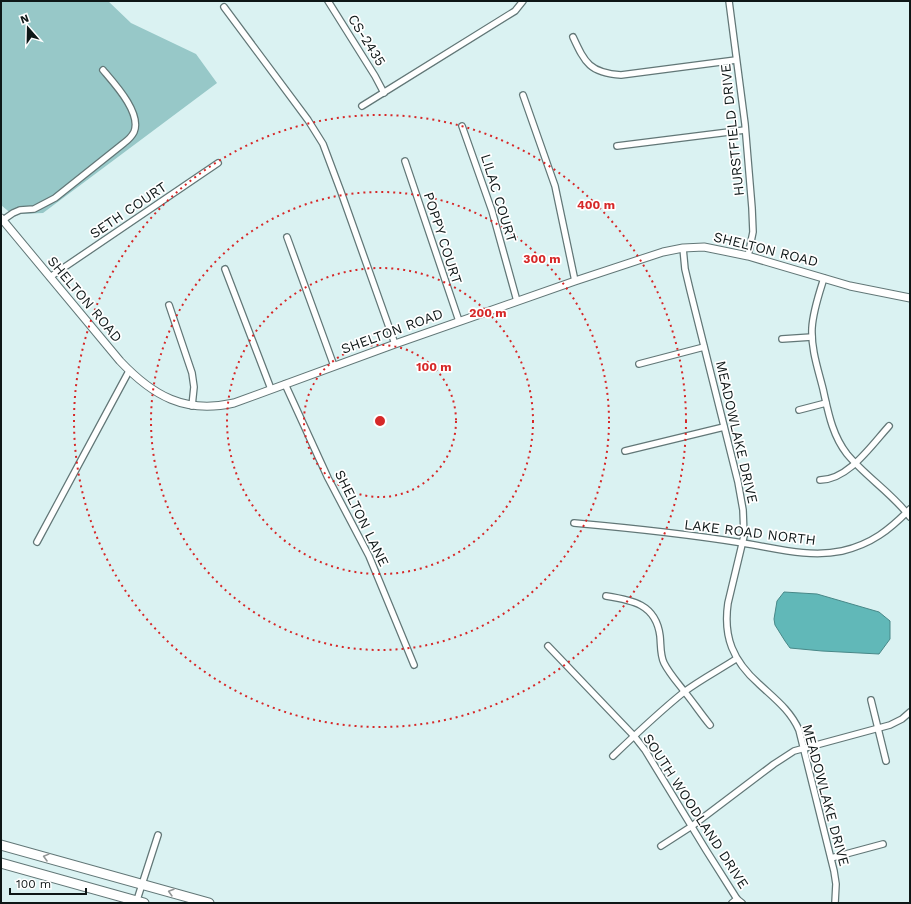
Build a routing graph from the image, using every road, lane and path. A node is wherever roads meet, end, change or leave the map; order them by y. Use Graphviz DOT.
graph roads {
  1 [pos="328,1"];
  2 [pos="523,1"];
  3 [pos="728,1"];
  4 [pos="224,7"];
  5 [pos="572,37"];
  6 [pos="736,60"];
  7 [pos="103,70"];
  8 [pos="384,93"];
  9 [pos="523,95"];
  10 [pos="362,106"];
  11 [pos="462,126"];
  12 [pos="745,130"];
  13 [pos="617,146"];
  14 [pos="404,161"];
  15 [pos="218,163"];
  16 [pos="2,219"];
  17 [pos="287,237"];
  18 [pos="683,248"];
  19 [pos="748,256"];
  20 [pos="225,269"];
  21 [pos="50,277"];
  22 [pos="824,278"];
  23 [pos="575,281"];
  24 [pos="910,298"];
  25 [pos="517,301"];
  26 [pos="169,305"];
  27 [pos="458,321"];
  28 [pos="812,337"];
  29 [pos="782,339"];
  30 [pos="395,344"];
  31 [pos="704,347"];
  32 [pos="639,364"];
  33 [pos="334,366"];
  34 [pos="130,371"];
  35 [pos="285,384"];
  36 [pos="271,389"];
  37 [pos="826,403"];
  38 [pos="192,406"];
  39 [pos="799,410"];
  40 [pos="889,426"];
  41 [pos="724,427"];
  42 [pos="624,451"];
  43 [pos="855,463"];
  44 [pos="820,480"];
  45 [pos="909,513"];
  46 [pos="574,523"];
  47 [pos="37,542"];
  48 [pos="743,543"];
  49 [pos="606,596"];
  50 [pos="548,646"];
  51 [pos="736,659"];
  52 [pos="414,665"];
  53 [pos="685,692"];
  54 [pos="870,700"];
  55 [pos="910,712"];
  56 [pos="710,725"];
  57 [pos="878,729"];
  58 [pos="634,736"];
  59 [pos="804,748"];
  60 [pos="613,756"];
  61 [pos="886,760"];
  62 [pos="692,826"];
  63 [pos="158,835"];
  64 [pos="883,844"];
  65 [pos="1,845"];
  66 [pos="661,846"];
  67 [pos="831,858"];
  68 [pos="1,863"];
  69 [pos="142,884"];
  70 [pos="740,901"];
  71 [pos="139,902"];
  72 [pos="209,903"];
  73 [pos="732,903"];
  74 [pos="835,903"];
  1 -- 8 [label="street, CS-2435"];
  2 -- 8 [label="street"];
  3 -- 6 [label="street, HURSTFIELD DRIVE"];
  4 -- 30 [label="street"];
  5 -- 6 [label="street"];
  6 -- 12 [label="street, HURSTFIELD DRIVE"];
  7 -- 16 [label="street"];
  8 -- 10 [label="street"];
  9 -- 23 [label="street"];
  11 -- 25 [label="street, LILAC COURT"];
  12 -- 13 [label="street"];
  12 -- 19 [label="street, HURSTFIELD DRIVE"];
  14 -- 27 [label="street, POPPY COURT"];
  15 -- 21 [label="street, SETH COURT"];
  16 -- 21 [label="street, SHELTON ROAD"];
  17 -- 33 [label="street"];
  18 -- 19 [label="street, SHELTON ROAD"];
  18 -- 23 [label="street, SHELTON ROAD"];
  18 -- 31 [label="street, MEADOWLAKE DRIVE"];
  19 -- 22 [label="street, SHELTON ROAD"];
  20 -- 36 [label="street"];
  21 -- 34 [label="street, SHELTON ROAD"];
  22 -- 24 [label="street, SHELTON ROAD"];
  22 -- 28 [label="street"];
  23 -- 25 [label="street, SHELTON ROAD"];
  25 -- 27 [label="street, SHELTON ROAD"];
  26 -- 38 [label="street"];
  27 -- 30 [label="street, SHELTON ROAD"];
  28 -- 29 [label="street"];
  28 -- 37 [label="street"];
  30 -- 33 [label="street, SHELTON ROAD"];
  31 -- 32 [label="street"];
  31 -- 41 [label="street, MEADOWLAKE DRIVE"];
  33 -- 35 [label="street, SHELTON ROAD"];
  34 -- 38 [label="street, SHELTON ROAD"];
  34 -- 47 [label="street"];
  35 -- 36 [label="street, SHELTON ROAD"];
  35 -- 52 [label="street, SHELTON LANE"];
  36 -- 38 [label="street, SHELTON ROAD"];
  37 -- 39 [label="street"];
  37 -- 43 [label="street"];
  40 -- 43 [label="street"];
  41 -- 42 [label="street"];
  41 -- 48 [label="street, MEADOWLAKE DRIVE"];
  43 -- 44 [label="street"];
  43 -- 45 [label="street"];
  45 -- 48 [label="street, LAKE ROAD NORTH"];
  46 -- 48 [label="street, LAKE ROAD NORTH"];
  48 -- 51 [label="street, MEADOWLAKE DRIVE"];
  49 -- 53 [label="street"];
  50 -- 58 [label="street, SOUTH WOODLAND DRIVE"];
  51 -- 53 [label="street"];
  51 -- 59 [label="street, MEADOWLAKE DRIVE"];
  53 -- 56 [label="street"];
  53 -- 58 [label="street"];
  54 -- 57 [label="street"];
  55 -- 57 [label="street"];
  57 -- 59 [label="street"];
  57 -- 61 [label="street"];
  58 -- 60 [label="street"];
  58 -- 62 [label="street, SOUTH WOODLAND DRIVE"];
  59 -- 62 [label="street"];
  59 -- 67 [label="street, MEADOWLAKE DRIVE"];
  62 -- 66 [label="street"];
  62 -- 70 [label="street, SOUTH WOODLAND DRIVE"];
  63 -- 69 [label="street"];
  64 -- 67 [label="street"];
  69 -- 65 [label="highway, one-way"];
  67 -- 74 [label="street, MEADOWLAKE DRIVE"];
  68 -- 71 [label="highway"];
  69 -- 71 [label="street"];
  72 -- 69 [label="highway, one-way"];
  70 -- 73 [label="street"];
}
